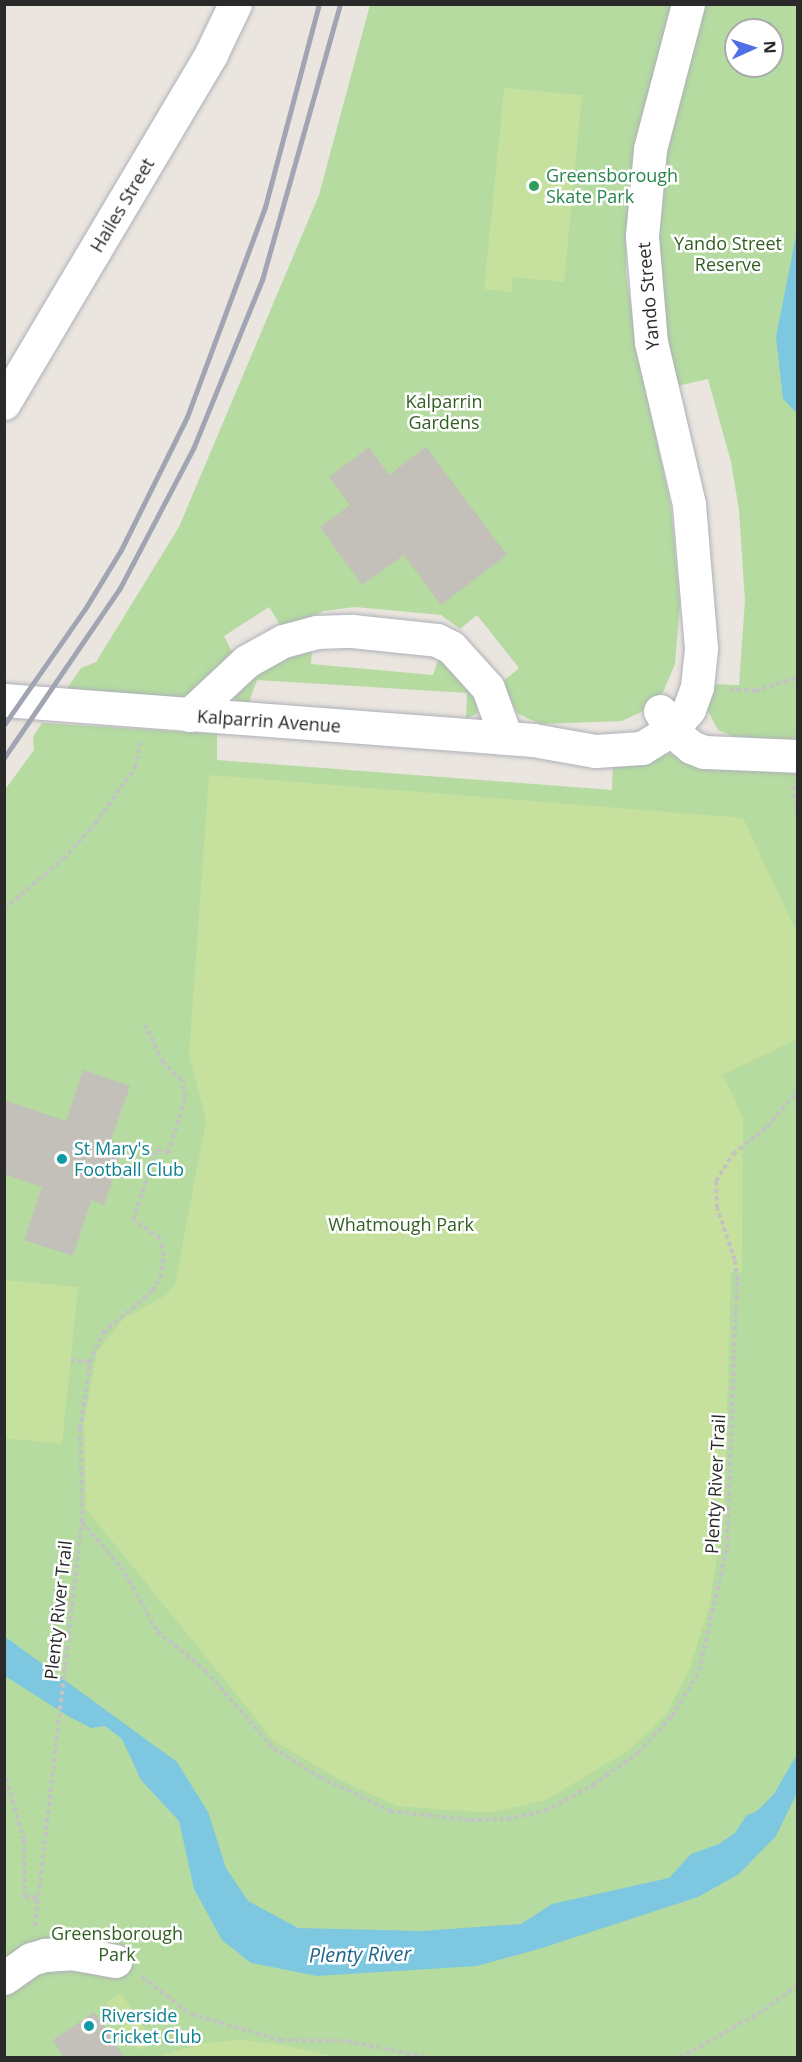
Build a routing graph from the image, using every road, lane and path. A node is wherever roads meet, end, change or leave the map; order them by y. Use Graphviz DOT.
graph roads {
  1 [pos="235,4"];
  2 [pos="688,4"];
  3 [pos="4,403"];
  4 [pos="696,588"];
  5 [pos="798,677"];
  6 [pos="4,700"];
  7 [pos="678,711"];
  8 [pos="142,712"];
  9 [pos="189,715"];
  10 [pos="520,739"];
  11 [pos="798,756"];
  12 [pos="4,909"];
  13 [pos="145,1025"];
  14 [pos="798,1091"];
  15 [pos="71,1359"];
  16 [pos="90,1362"];
  17 [pos="82,1522"];
  18 [pos="4,1771"];
  19 [pos="115,1961"];
  20 [pos="4,1978"];
  21 [pos="798,1985"];
  22 [pos="430,2058"];
  23 [pos="680,2058"];
  1 -- 3 [label="street, Hailes Street"];
  2 -- 4 [label="street, Yando Street"];
  4 -- 7 [label="street, Yando Street"];
  4 -- 7 [label="street, Yando Street"];
  5 -- 7 [label="path"];
  6 -- 8 [label="street, Kalparrin Avenue"];
  7 -- 10 [label="street, Kalparrin Avenue"];
  7 -- 11 [label="street"];
  8 -- 9 [label="street, Kalparrin Avenue"];
  8 -- 12 [label="path"];
  9 -- 10 [label="street, Kalparrin Avenue"];
  9 -- 10 [label="street"];
  13 -- 16 [label="path"];
  14 -- 17 [label="path, Plenty River Trail"];
  15 -- 16 [label="path"];
  16 -- 17 [label="path"];
  17 -- 18 [label="path, Plenty River Trail"];
  19 -- 20 [label="street"];
  19 -- 22 [label="path"];
  21 -- 23 [label="path"];
}
